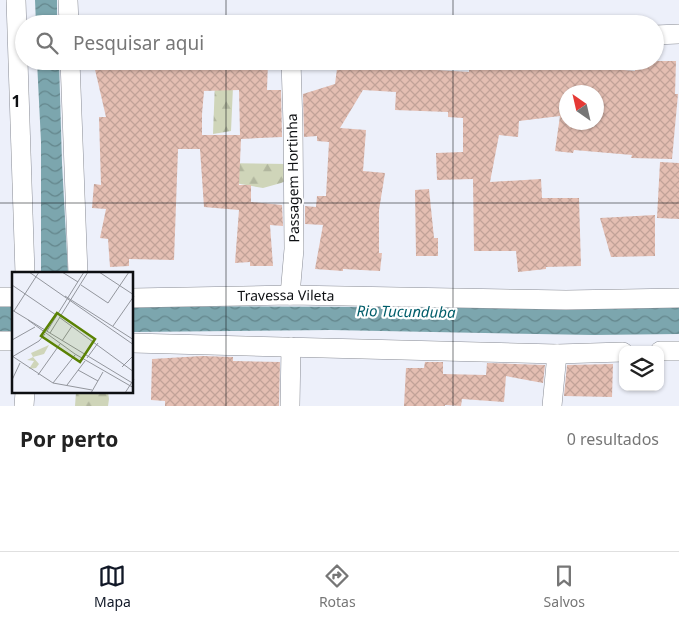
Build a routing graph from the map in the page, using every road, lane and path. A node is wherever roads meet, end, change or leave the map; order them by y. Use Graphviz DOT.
graph roads {
  1 [pos="16,0"];
  2 [pos="68,0"];
  3 [pos="69,15"];
  4 [pos="9,29"];
  5 [pos="679,34"];
  6 [pos="664,35"];
  7 [pos="70,70"];
  8 [pos="291,70"];
  9 [pos="25,272"];
  10 [pos="78,272"];
  11 [pos="290,296"];
  12 [pos="134,298"];
  13 [pos="679,298"];
  14 [pos="134,344"];
  15 [pos="291,347"];
  16 [pos="679,350"];
  17 [pos="664,351"];
  18 [pos="619,352"];
  19 [pos="557,354"];
  20 [pos="290,406"];
  21 [pos="552,406"];
  1 -- 4 [label="street"];
  2 -- 3 [label="street"];
  4 -- 9 [label="street"];
  5 -- 6 [label="street"];
  7 -- 10 [label="street"];
  8 -- 11 [label="street, Passagem Hortinha"];
  11 -- 12 [label="street, Travessa Vileta"];
  11 -- 13 [label="street, Travessa Vileta"];
  14 -- 15 [label="street"];
  15 -- 19 [label="street"];
  15 -- 20 [label="street"];
  16 -- 17 [label="street"];
  18 -- 19 [label="street"];
  19 -- 21 [label="street"];
}
